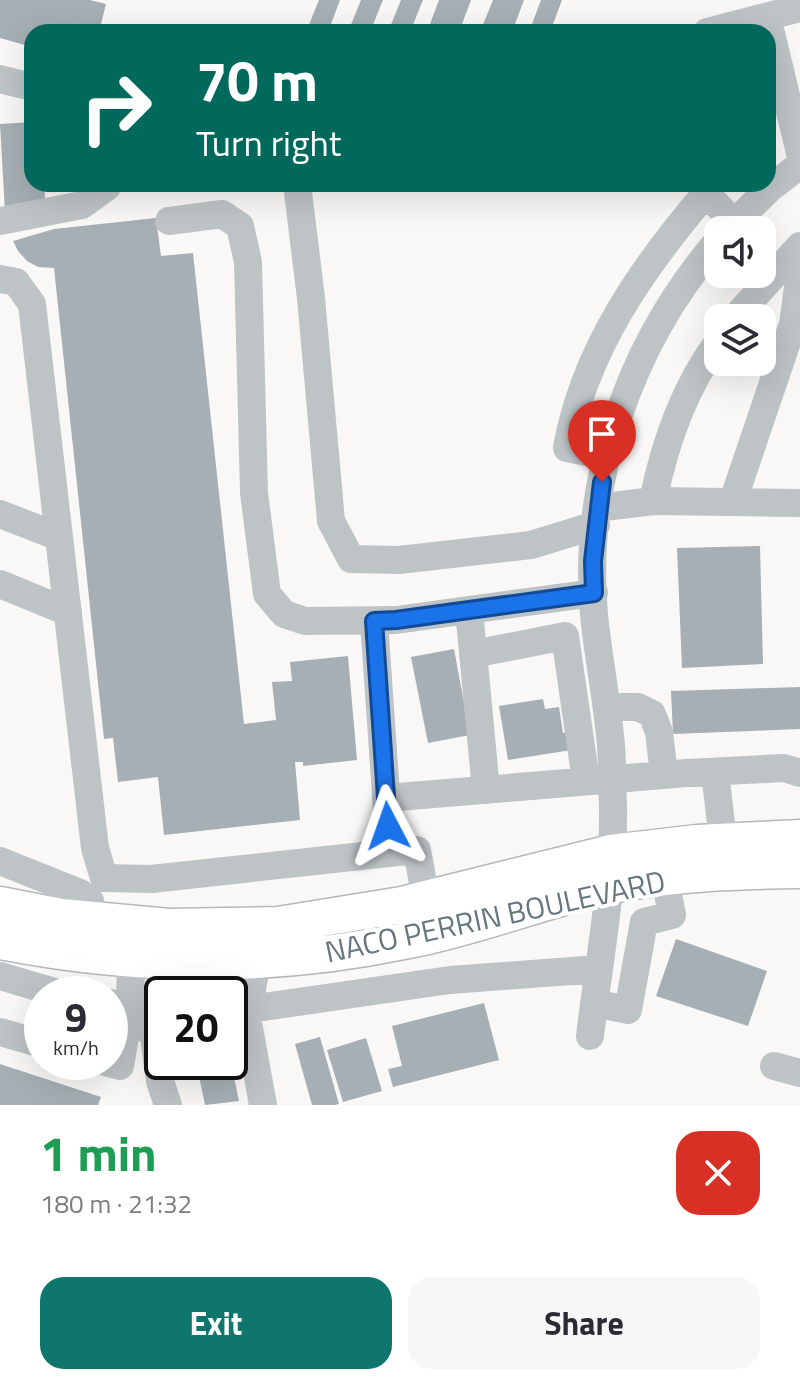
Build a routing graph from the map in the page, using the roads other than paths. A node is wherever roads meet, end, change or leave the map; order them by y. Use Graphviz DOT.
graph roads {
  1 [pos="800,8"];
  2 [pos="767,17"];
  3 [pos="739,24"];
  4 [pos="769,24"];
  5 [pos="776,54"];
  6 [pos="0,79"];
  7 [pos="24,85"];
  8 [pos="800,153"];
  9 [pos="800,165"];
  10 [pos="776,183"];
  11 [pos="100,192"];
  12 [pos="298,192"];
  13 [pos="766,192"];
  14 [pos="718,216"];
  15 [pos="741,216"];
  16 [pos="0,221"];
  17 [pos="169,221"];
  18 [pos="800,246"];
  19 [pos="704,257"];
  20 [pos="800,273"];
  21 [pos="0,279"];
  22 [pos="748,304"];
  23 [pos="704,360"];
  24 [pos="606,456"];
  25 [pos="653,501"];
  26 [pos="733,501"];
  27 [pos="800,503"];
  28 [pos="0,514"];
  29 [pos="596,516"];
  30 [pos="59,537"];
  31 [pos="0,584"];
  32 [pos="594,593"];
  33 [pos="469,610"];
  34 [pos="68,612"];
  35 [pos="374,621"];
  36 [pos="473,654"];
  37 [pos="607,707"];
  38 [pos="715,772"];
  39 [pos="800,773"];
  40 [pos="664,775"];
  41 [pos="599,780"];
  42 [pos="486,790"];
  43 [pos="386,798"];
  44 [pos="800,838"];
  45 [pos="723,841"];
  46 [pos="390,853"];
  47 [pos="0,861"];
  48 [pos="610,870"];
  49 [pos="800,870"];
  50 [pos="665,878"];
  51 [pos="426,899"];
  52 [pos="109,904"];
  53 [pos="0,905"];
  54 [pos="0,941"];
  55 [pos="325,954"];
  56 [pos="120,958"];
  57 [pos="257,961"];
  58 [pos="598,969"];
  59 [pos="0,976"];
  60 [pos="120,976"];
  61 [pos="24,983"];
  62 [pos="248,986"];
  63 [pos="329,997"];
  64 [pos="594,1003"];
  65 [pos="248,1007"];
  66 [pos="128,1013"];
  67 [pos="248,1022"];
  68 [pos="0,1032"];
  69 [pos="590,1036"];
  70 [pos="24,1039"];
  71 [pos="168,1105"];
  72 [pos="263,1105"];
  1 -- 2 [label="street"];
  2 -- 3 [label="street"];
  2 -- 4 [label="street"];
  5 -- 8 [label="street"];
  6 -- 7 [label="street"];
  9 -- 10 [label="street"];
  11 -- 16 [label="street"];
  12 -- 29 [label="street"];
  13 -- 15 [label="street"];
  14 -- 24 [label="street"];
  17 -- 35 [label="street"];
  18 -- 22 [label="street"];
  19 -- 24 [label="street"];
  20 -- 26 [label="street"];
  21 -- 30 [label="street"];
  23 -- 25 [label="street"];
  24 -- 29 [label="street"];
  25 -- 26 [label="street"];
  25 -- 29 [label="street"];
  26 -- 27 [label="street"];
  28 -- 30 [label="street"];
  29 -- 32 [label="street"];
  30 -- 34 [label="street"];
  31 -- 34 [label="street"];
  32 -- 33 [label="street"];
  32 -- 37 [label="street"];
  33 -- 35 [label="street"];
  33 -- 36 [label="street"];
  34 -- 52 [label="street"];
  35 -- 43 [label="street"];
  36 -- 41 [label="street"];
  36 -- 42 [label="street"];
  37 -- 40 [label="street"];
  37 -- 41 [label="street"];
  38 -- 39 [label="street"];
  38 -- 40 [label="street"];
  38 -- 45 [label="street"];
  40 -- 41 [label="street"];
  41 -- 42 [label="street"];
  41 -- 48 [label="street"];
  42 -- 43 [label="street"];
  43 -- 46 [label="street"];
  44 -- 45 [label="main road, NACO PERRIN BOULEVARD"];
  45 -- 48 [label="main road, NACO PERRIN BOULEVARD"];
  46 -- 51 [label="street"];
  46 -- 52 [label="street"];
  47 -- 52 [label="street"];
  48 -- 50 [label="main road, NACO PERRIN BOULEVARD"];
  48 -- 51 [label="main road, NACO PERRIN BOULEVARD"];
  48 -- 55 [label="main road, NACO PERRIN BOULEVARD"];
  48 -- 58 [label="street"];
  49 -- 50 [label="main road, NACO PERRIN BOULEVARD"];
  50 -- 64 [label="street"];
  51 -- 52 [label="main road, NACO PERRIN BOULEVARD"];
  52 -- 53 [label="main road, NACO PERRIN BOULEVARD"];
  52 -- 56 [label="main road"];
  54 -- 56 [label="main road, NACO PERRIN BOULEVARD"];
  55 -- 57 [label="main road, NACO PERRIN BOULEVARD"];
  55 -- 63 [label="street"];
  56 -- 57 [label="main road, NACO PERRIN BOULEVARD"];
  56 -- 60 [label="street"];
  57 -- 62 [label="street"];
  58 -- 63 [label="street"];
  58 -- 64 [label="street"];
  59 -- 61 [label="street"];
  63 -- 65 [label="street"];
  64 -- 69 [label="street"];
  66 -- 71 [label="street"];
  67 -- 72 [label="street"];
  68 -- 70 [label="street"];
}
